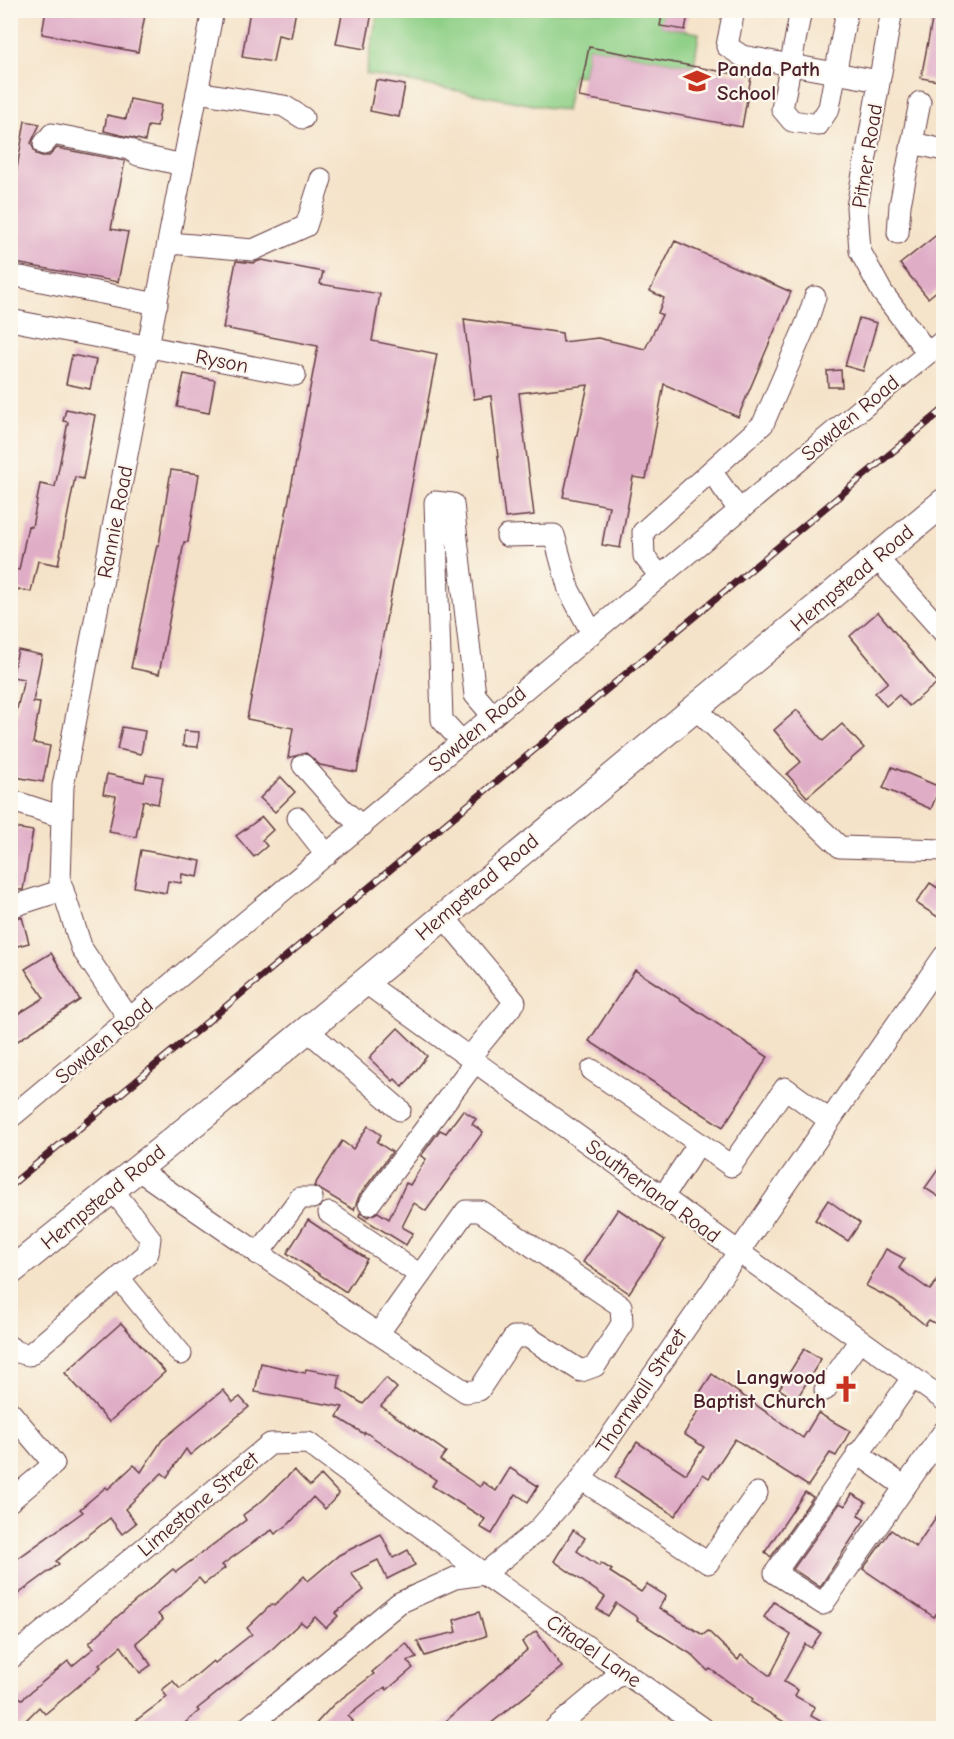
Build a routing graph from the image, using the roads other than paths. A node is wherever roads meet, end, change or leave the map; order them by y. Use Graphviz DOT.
graph roads {
  1 [pos="213,10"];
  2 [pos="734,10"];
  3 [pos="801,10"];
  4 [pos="847,10"];
  5 [pos="892,10"];
  6 [pos="790,65"];
  7 [pos="837,73"];
  8 [pos="879,81"];
  9 [pos="197,92"];
  10 [pos="920,102"];
  11 [pos="303,118"];
  12 [pos="912,143"];
  13 [pos="44,144"];
  14 [pos="944,150"];
  15 [pos="183,165"];
  16 [pos="321,179"];
  17 [pos="898,233"];
  18 [pos="169,243"];
  19 [pos="21,277"];
  20 [pos="815,297"];
  21 [pos="157,304"];
  22 [pos="10,320"];
  23 [pos="936,346"];
  24 [pos="149,347"];
  25 [pos="294,375"];
  26 [pos="711,471"];
  27 [pos="944,502"];
  28 [pos="739,510"];
  29 [pos="507,536"];
  30 [pos="877,558"];
  31 [pos="660,576"];
  32 [pos="592,633"];
  33 [pos="944,633"];
  34 [pos="695,708"];
  35 [pos="493,717"];
  36 [pos="462,742"];
  37 [pos="303,765"];
  38 [pos="10,800"];
  39 [pos="62,817"];
  40 [pos="298,818"];
  41 [pos="362,826"];
  42 [pos="944,850"];
  43 [pos="327,855"];
  44 [pos="63,890"];
  45 [pos="10,907"];
  46 [pos="443,916"];
  47 [pos="944,956"];
  48 [pos="363,981"];
  49 [pos="130,1020"];
  50 [pos="306,1029"];
  51 [pos="472,1060"];
  52 [pos="592,1071"];
  53 [pos="400,1110"];
  54 [pos="10,1119"];
  55 [pos="829,1120"];
  56 [pos="699,1143"];
  57 [pos="137,1169"];
  58 [pos="112,1189"];
  59 [pos="312,1198"];
  60 [pos="662,1198"];
  61 [pos="369,1204"];
  62 [pos="330,1213"];
  63 [pos="736,1252"];
  64 [pos="258,1254"];
  65 [pos="10,1272"];
  66 [pos="420,1275"];
  67 [pos="119,1278"];
  68 [pos="378,1334"];
  69 [pos="860,1340"];
  70 [pos="10,1347"];
  71 [pos="181,1354"];
  72 [pos="912,1377"];
  73 [pos="825,1390"];
  74 [pos="944,1400"];
  75 [pos="10,1412"];
  76 [pos="944,1431"];
  77 [pos="857,1453"];
  78 [pos="581,1479"];
  79 [pos="905,1487"];
  80 [pos="757,1493"];
  81 [pos="10,1501"];
  82 [pos="484,1574"];
  83 [pos="10,1659"];
  84 [pos="623,1671"];
  85 [pos="247,1728"];
  86 [pos="555,1728"];
  87 [pos="703,1728"];
  1 -- 9 [label="street, Rannie Road"];
  2 -- 6 [label="street"];
  3 -- 6 [label="street"];
  4 -- 7 [label="street"];
  5 -- 8 [label="street, Pitner Road"];
  6 -- 7 [label="street"];
  6 -- 7 [label="street"];
  7 -- 8 [label="street"];
  8 -- 23 [label="street, Pitner Road"];
  9 -- 11 [label="street"];
  9 -- 15 [label="street, Rannie Road"];
  10 -- 12 [label="street"];
  12 -- 14 [label="street"];
  12 -- 17 [label="street"];
  13 -- 15 [label="street"];
  15 -- 18 [label="street, Rannie Road"];
  16 -- 18 [label="street"];
  18 -- 21 [label="street, Rannie Road"];
  19 -- 21 [label="street"];
  20 -- 26 [label="street"];
  21 -- 24 [label="street, Rannie Road"];
  22 -- 24 [label="street, Ryson"];
  23 -- 28 [label="street, Sowden Road"];
  24 -- 25 [label="street, Ryson"];
  24 -- 39 [label="street, Rannie Road"];
  26 -- 28 [label="street"];
  26 -- 31 [label="street"];
  27 -- 30 [label="main road, Hempstead Road"];
  28 -- 31 [label="street, Sowden Road"];
  29 -- 32 [label="street"];
  30 -- 33 [label="street"];
  30 -- 34 [label="main road, Hempstead Road"];
  31 -- 32 [label="street, Sowden Road"];
  32 -- 35 [label="street, Sowden Road"];
  34 -- 42 [label="street"];
  34 -- 46 [label="main road, Hempstead Road"];
  35 -- 36 [label="street, Sowden Road"];
  35 -- 36 [label="street"];
  36 -- 41 [label="street, Sowden Road"];
  37 -- 41 [label="street"];
  38 -- 39 [label="street"];
  39 -- 44 [label="street, Rannie Road"];
  40 -- 43 [label="street"];
  41 -- 43 [label="street, Sowden Road"];
  43 -- 49 [label="street, Sowden Road"];
  44 -- 45 [label="street"];
  44 -- 49 [label="street, Rannie Road"];
  46 -- 48 [label="main road, Hempstead Road"];
  46 -- 51 [label="street"];
  47 -- 55 [label="street, Thornwall Street"];
  48 -- 50 [label="main road, Hempstead Road"];
  48 -- 51 [label="street, Southerland Road"];
  49 -- 54 [label="street, Sowden Road"];
  50 -- 53 [label="street"];
  50 -- 57 [label="main road, Hempstead Road"];
  51 -- 60 [label="street, Southerland Road"];
  51 -- 61 [label="street"];
  52 -- 56 [label="street"];
  55 -- 56 [label="street"];
  55 -- 63 [label="street, Thornwall Street"];
  56 -- 60 [label="street"];
  57 -- 58 [label="main road, Hempstead Road"];
  57 -- 64 [label="street"];
  58 -- 65 [label="main road, Hempstead Road"];
  58 -- 67 [label="street"];
  59 -- 64 [label="street"];
  60 -- 63 [label="street, Southerland Road"];
  62 -- 66 [label="street"];
  63 -- 69 [label="street, Southerland Road"];
  63 -- 78 [label="street, Thornwall Street"];
  64 -- 68 [label="street"];
  66 -- 68 [label="street"];
  66 -- 68 [label="street"];
  67 -- 70 [label="street"];
  67 -- 71 [label="street"];
  69 -- 72 [label="street, Southerland Road"];
  69 -- 73 [label="street"];
  72 -- 74 [label="street, Southerland Road"];
  72 -- 77 [label="street"];
  75 -- 81 [label="street"];
  76 -- 79 [label="street"];
  77 -- 79 [label="street"];
  77 -- 79 [label="street"];
  78 -- 80 [label="street"];
  78 -- 82 [label="street, Thornwall Street"];
  82 -- 83 [label="street, Limestone Street"];
  82 -- 84 [label="street, Citadel Lane"];
  82 -- 85 [label="street"];
  84 -- 86 [label="street"];
  84 -- 87 [label="street, Citadel Lane"];
}
